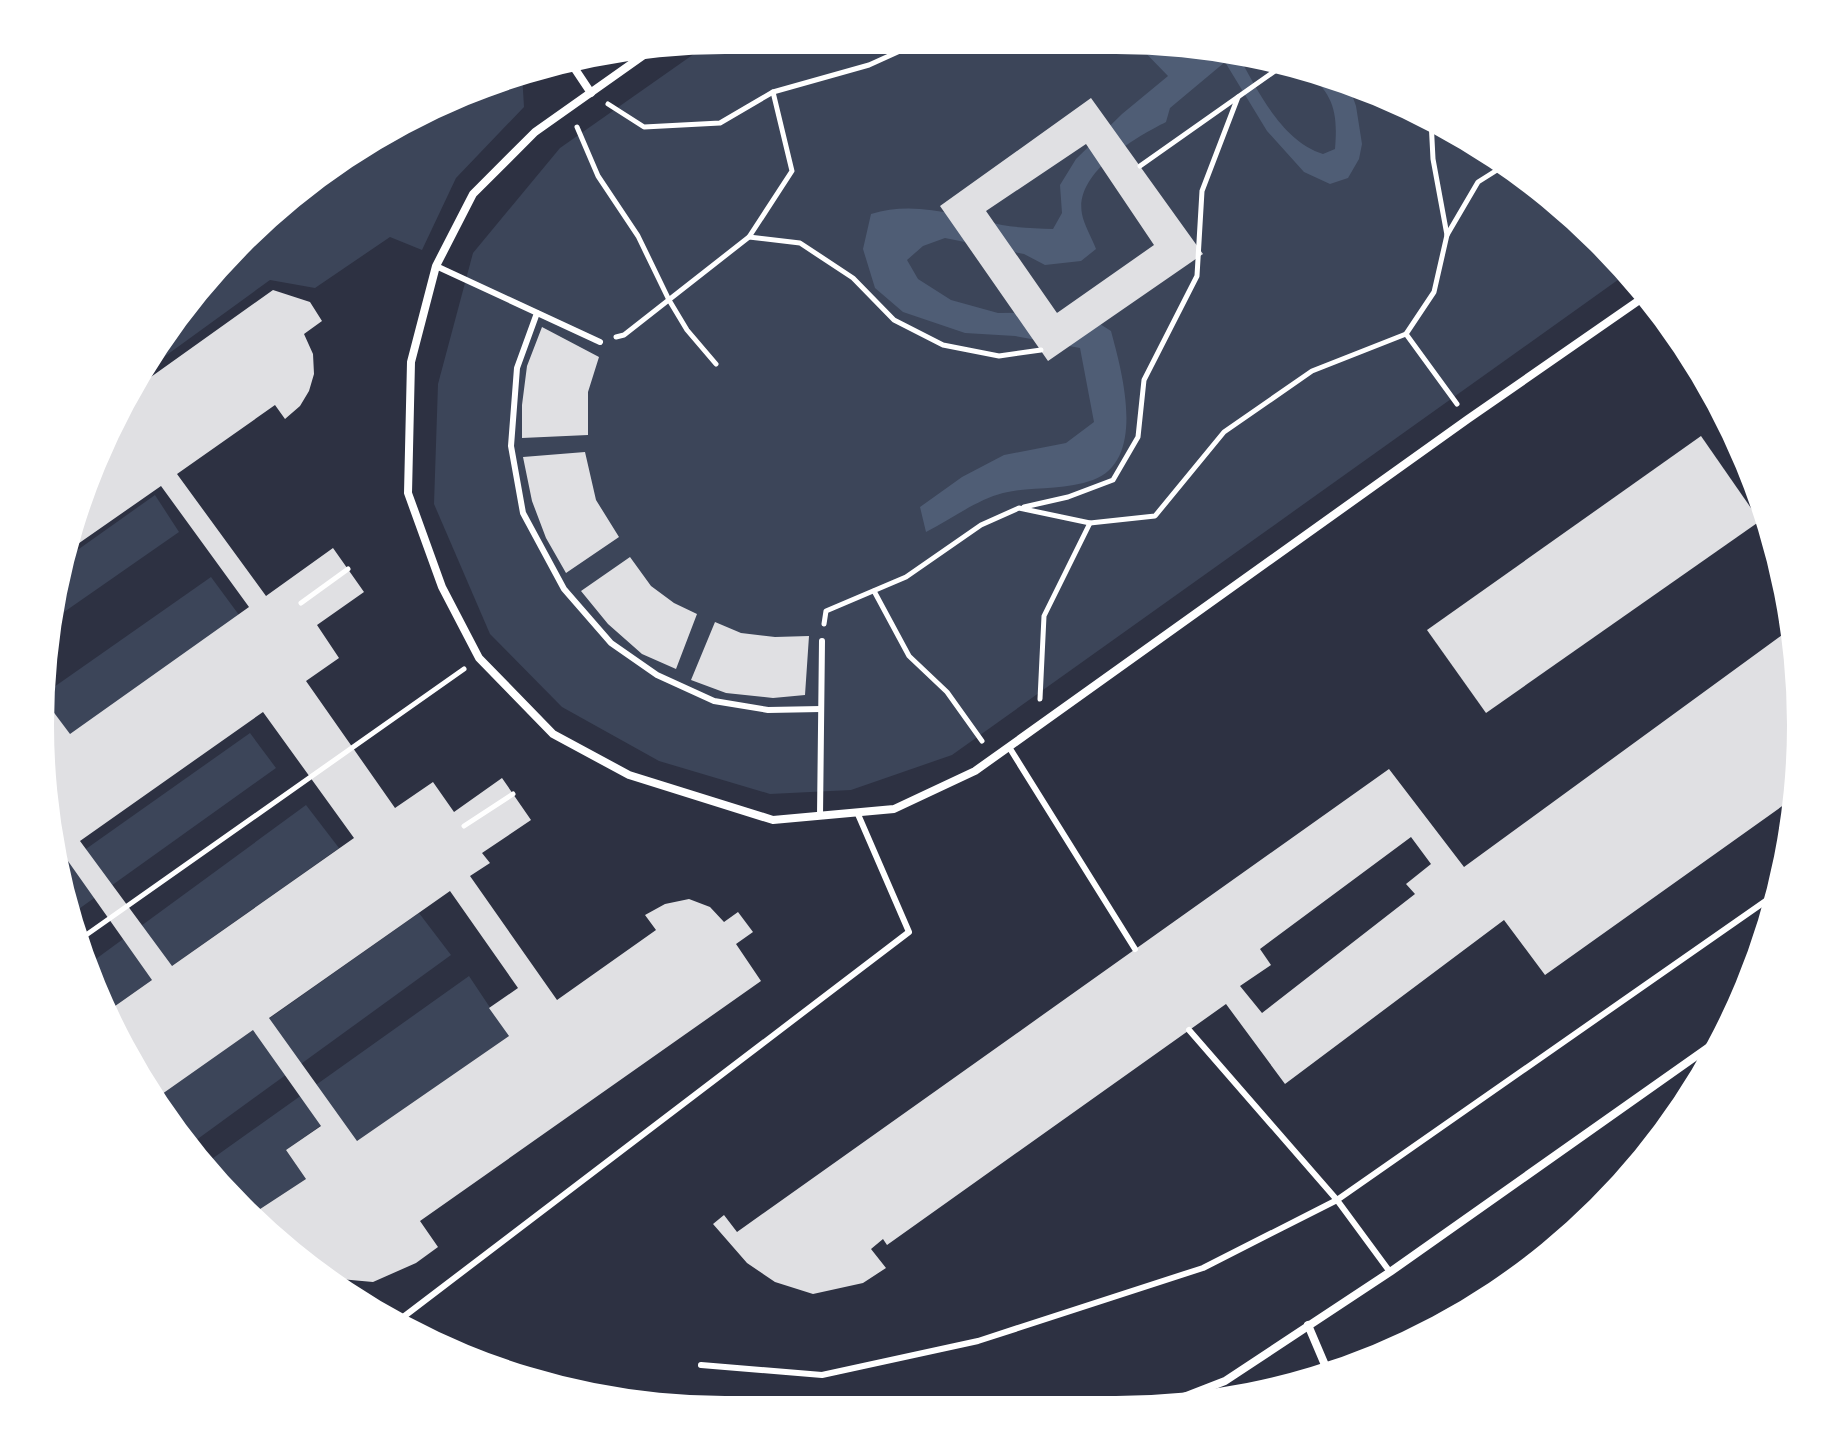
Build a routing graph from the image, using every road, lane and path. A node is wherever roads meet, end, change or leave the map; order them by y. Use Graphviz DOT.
graph roads {
  1 [pos="893,54"];
  2 [pos="637,60"];
  3 [pos="576,71"];
  4 [pos="1272,73"];
  5 [pos="773,92"];
  6 [pos="591,93"];
  7 [pos="1238,97"];
  8 [pos="569,108"];
  9 [pos="1432,133"];
  10 [pos="1140,166"];
  11 [pos="1495,171"];
  12 [pos="1447,235"];
  13 [pos="749,237"];
  14 [pos="436,266"];
  15 [pos="669,300"];
  16 [pos="1636,302"];
  17 [pos="537,313"];
  18 [pos="1406,334"];
  19 [pos="600,342"];
  20 [pos="1041,350"];
  21 [pos="716,364"];
  22 [pos="1468,419"];
  23 [pos="1019,508"];
  24 [pos="1090,523"];
  25 [pos="348,569"];
  26 [pos="874,591"];
  27 [pos="301,603"];
  28 [pos="822,641"];
  29 [pos="479,658"];
  30 [pos="821,709"];
  31 [pos="1039,725"];
  32 [pos="1009,747"];
  33 [pos="994,757"];
  34 [pos="513,794"];
  35 [pos="857,812"];
  36 [pos="820,816"];
  37 [pos="464,826"];
  38 [pos="1763,903"];
  39 [pos="88,934"];
  40 [pos="1135,949"];
  41 [pos="1189,1030"];
  42 [pos="1701,1053"];
  43 [pos="1337,1200"];
  44 [pos="1390,1272"];
  45 [pos="406,1315"];
  46 [pos="1308,1325"];
  47 [pos="1324,1362"];
  48 [pos="701,1365"];
  49 [pos="1201,1390"];
  1 -- 5 [label="path"];
  2 -- 6 [label="street"];
  3 -- 6 [label="street"];
  4 -- 7 [label="path"];
  5 -- 6 [label="path"];
  5 -- 13 [label="path"];
  6 -- 8 [label="street"];
  7 -- 10 [label="path"];
  7 -- 23 [label="path"];
  8 -- 14 [label="street"];
  8 -- 15 [label="path"];
  9 -- 12 [label="path"];
  11 -- 12 [label="path"];
  12 -- 18 [label="path"];
  13 -- 15 [label="path"];
  13 -- 20 [label="path"];
  14 -- 17 [label="lane"];
  14 -- 29 [label="street"];
  15 -- 19 [label="path"];
  15 -- 21 [label="path"];
  16 -- 22 [label="street"];
  17 -- 19 [label="lane"];
  17 -- 30 [label="lane"];
  18 -- 22 [label="path"];
  18 -- 24 [label="path"];
  22 -- 31 [label="street"];
  23 -- 24 [label="path"];
  23 -- 26 [label="path"];
  24 -- 31 [label="path"];
  25 -- 27 [label="path"];
  26 -- 28 [label="path"];
  26 -- 33 [label="path"];
  28 -- 30 [label="lane"];
  29 -- 36 [label="street"];
  29 -- 39 [label="path"];
  30 -- 36 [label="lane"];
  31 -- 32 [label="street"];
  32 -- 33 [label="street"];
  32 -- 40 [label="lane"];
  33 -- 35 [label="street"];
  34 -- 37 [label="path"];
  35 -- 36 [label="street"];
  35 -- 45 [label="lane"];
  38 -- 43 [label="lane"];
  41 -- 43 [label="lane"];
  42 -- 44 [label="street"];
  43 -- 44 [label="lane"];
  43 -- 48 [label="lane"];
  44 -- 46 [label="street"];
  46 -- 47 [label="street"];
  46 -- 49 [label="street"];
}
